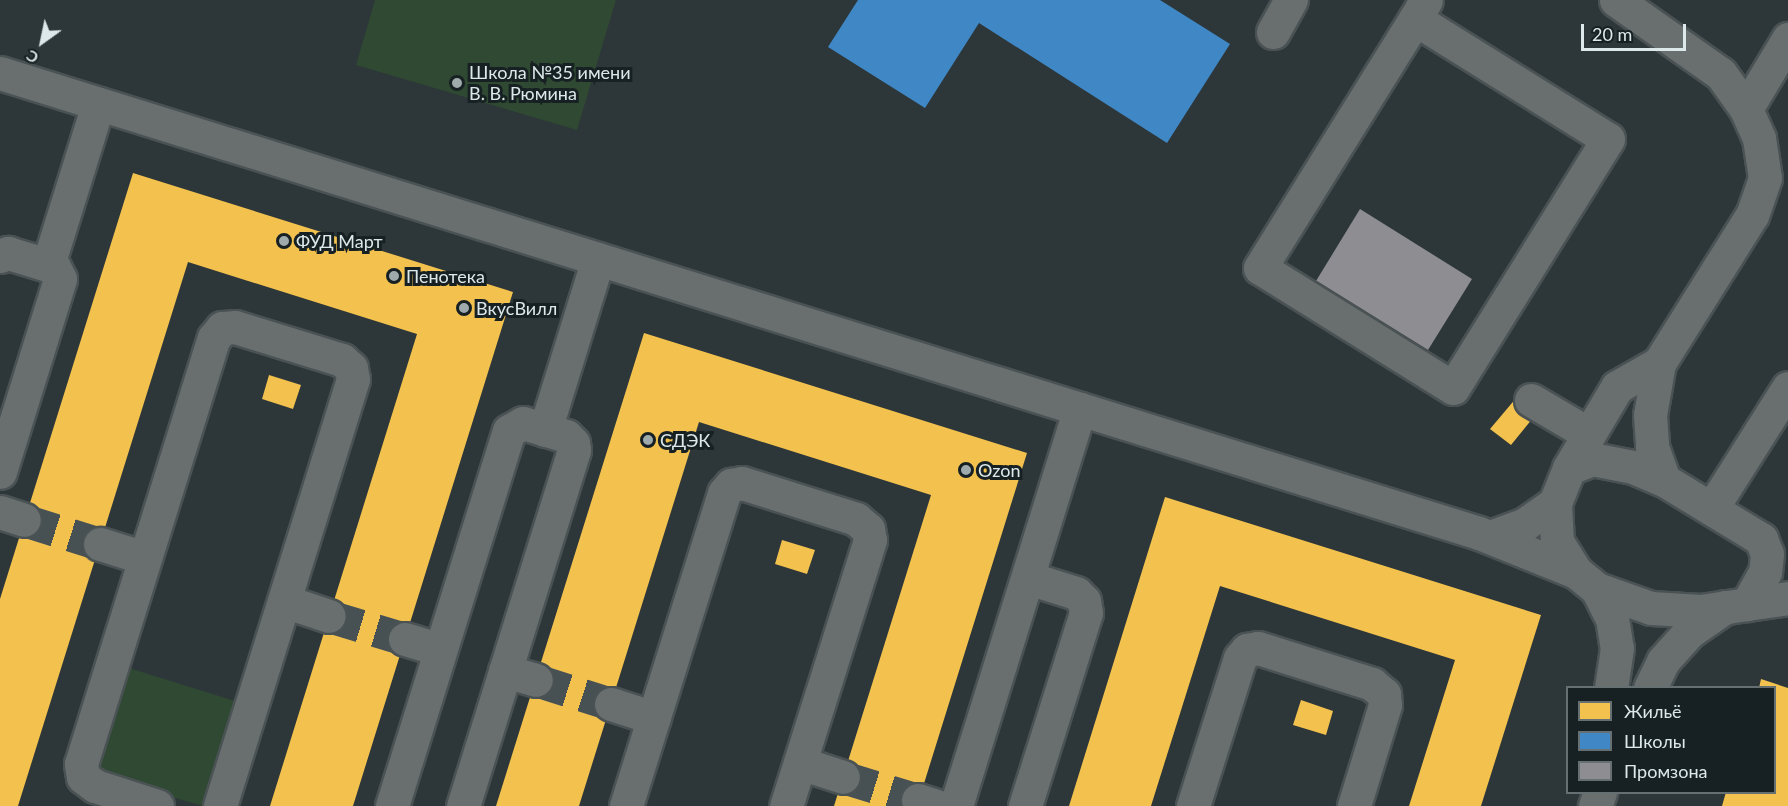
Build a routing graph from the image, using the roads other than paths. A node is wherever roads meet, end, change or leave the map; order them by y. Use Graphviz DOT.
graph roads {
  1 [pos="1291,0"];
  2 [pos="1616,0"];
  3 [pos="1420,9"];
  4 [pos="1273,32"];
  5 [pos="1788,39"];
  6 [pos="0,73"];
  7 [pos="98,104"];
  8 [pos="1746,109"];
  9 [pos="0,255"];
  10 [pos="598,259"];
  11 [pos="48,265"];
  12 [pos="1659,363"];
  13 [pos="1788,388"];
  14 [pos="1531,400"];
  15 [pos="1080,409"];
  16 [pos="545,430"];
  17 [pos="1589,434"];
  18 [pos="1569,468"];
  19 [pos="0,471"];
  20 [pos="1664,480"];
  21 [pos="1555,503"];
  22 [pos="1712,508"];
  23 [pos="1490,537"];
  24 [pos="1761,538"];
  25 [pos="100,544"];
  26 [pos="1788,555"];
  27 [pos="145,558"];
  28 [pos="1028,578"];
  29 [pos="1586,580"];
  30 [pos="1788,598"];
  31 [pos="284,601"];
  32 [pos="1736,605"];
  33 [pos="329,616"];
  34 [pos="405,639"];
  35 [pos="440,650"];
  36 [pos="505,671"];
  37 [pos="536,680"];
  38 [pos="1611,686"];
  39 [pos="1650,686"];
  40 [pos="611,704"];
  41 [pos="654,718"];
  42 [pos="800,763"];
  43 [pos="843,777"];
  44 [pos="157,806"];
  45 [pos="220,806"];
  46 [pos="392,806"];
  47 [pos="463,806"];
  48 [pos="626,806"];
  49 [pos="786,806"];
  50 [pos="956,806"];
  51 [pos="1025,806"];
  52 [pos="1193,806"];
  53 [pos="1354,806"];
  1 -- 4 [label="street"];
  2 -- 8 [label="street"];
  3 -- 3 [label="street"];
  5 -- 8 [label="street"];
  6 -- 7 [label="street"];
  7 -- 10 [label="street"];
  7 -- 11 [label="street"];
  8 -- 12 [label="street"];
  9 -- 11 [label="street"];
  10 -- 15 [label="street"];
  10 -- 16 [label="street"];
  11 -- 19 [label="street"];
  12 -- 17 [label="street"];
  12 -- 20 [label="street"];
  13 -- 22 [label="street"];
  14 -- 17 [label="street"];
  15 -- 23 [label="street"];
  15 -- 28 [label="street"];
  16 -- 35 [label="street"];
  16 -- 36 [label="street"];
  17 -- 18 [label="street"];
  18 -- 20 [label="street"];
  18 -- 21 [label="street"];
  20 -- 22 [label="street"];
  21 -- 23 [label="street"];
  21 -- 29 [label="street"];
  22 -- 24 [label="street"];
  23 -- 29 [label="street"];
  24 -- 26 [label="street"];
  24 -- 32 [label="street"];
  25 -- 27 [label="street"];
  27 -- 31 [label="street"];
  27 -- 44 [label="street"];
  28 -- 50 [label="street"];
  28 -- 51 [label="street"];
  29 -- 32 [label="street"];
  29 -- 38 [label="street"];
  30 -- 32 [label="street"];
  31 -- 33 [label="street"];
  31 -- 45 [label="street"];
  32 -- 39 [label="street"];
  34 -- 35 [label="street"];
  35 -- 46 [label="street"];
  36 -- 37 [label="street"];
  36 -- 47 [label="street"];
  40 -- 41 [label="street"];
  41 -- 42 [label="street"];
  41 -- 48 [label="street"];
  42 -- 43 [label="street"];
  42 -- 49 [label="street"];
  52 -- 53 [label="street"];
}
